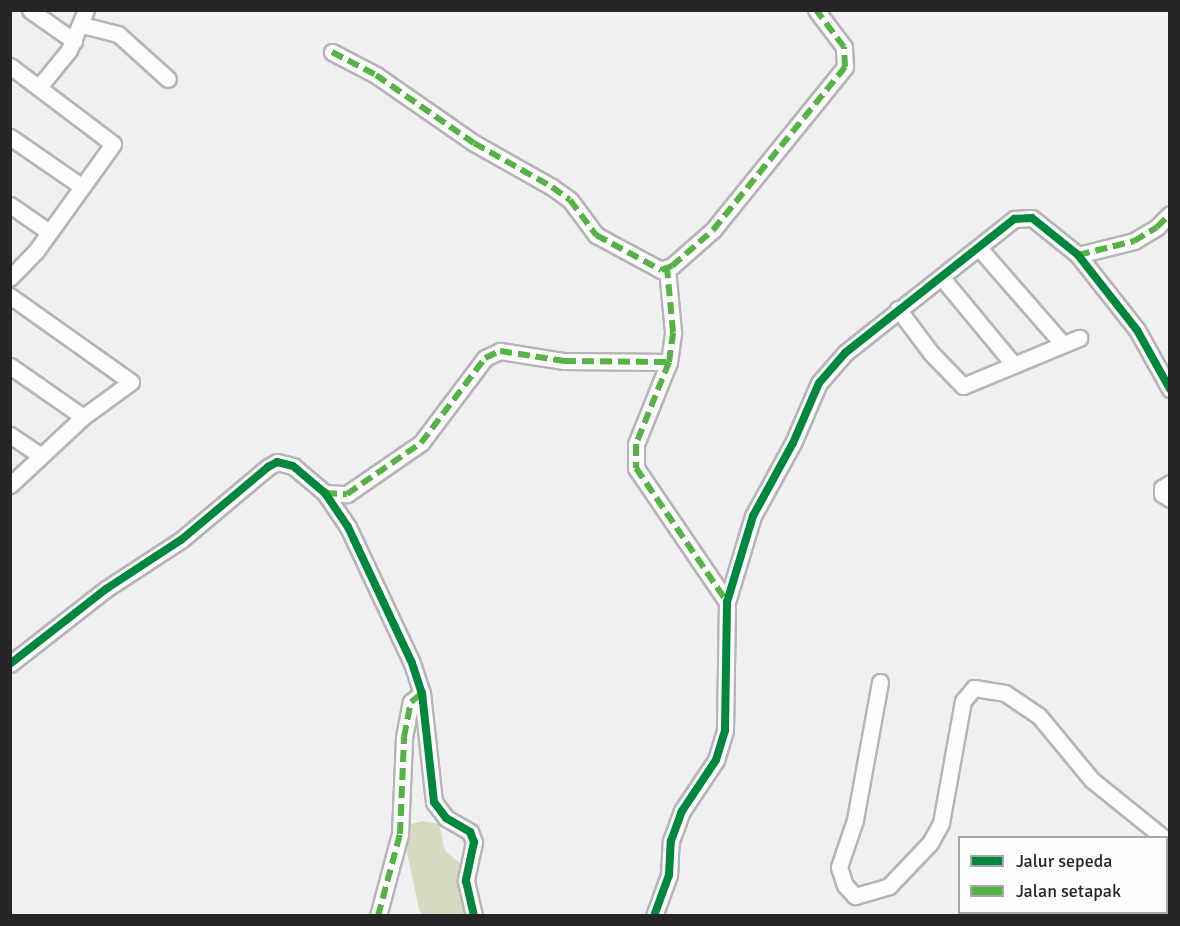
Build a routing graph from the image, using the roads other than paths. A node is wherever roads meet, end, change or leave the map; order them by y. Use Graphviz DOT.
graph roads {
  1 [pos="30,10"];
  2 [pos="816,10"];
  3 [pos="84,18"];
  4 [pos="74,41"];
  5 [pos="332,51"];
  6 [pos="10,66"];
  7 [pos="168,80"];
  8 [pos="39,87"];
  9 [pos="10,137"];
  10 [pos="81,186"];
  11 [pos="10,205"];
  12 [pos="1170,214"];
  13 [pos="49,232"];
  14 [pos="979,248"];
  15 [pos="1078,255"];
  16 [pos="667,268"];
  17 [pos="10,278"];
  18 [pos="942,278"];
  19 [pos="10,296"];
  20 [pos="898,309"];
  21 [pos="1079,338"];
  22 [pos="1061,342"];
  23 [pos="669,362"];
  24 [pos="1014,365"];
  25 [pos="10,366"];
  26 [pos="1170,389"];
  27 [pos="83,417"];
  28 [pos="10,435"];
  29 [pos="40,455"];
  30 [pos="1170,483"];
  31 [pos="10,485"];
  32 [pos="325,493"];
  33 [pos="1170,499"];
  34 [pos="727,602"];
  35 [pos="10,664"];
  36 [pos="880,682"];
  37 [pos="422,693"];
  38 [pos="1162,836"];
  39 [pos="378,915"];
  40 [pos="474,915"];
  41 [pos="654,915"];
  1 -- 4 [label="street"];
  2 -- 16 [label="street"];
  3 -- 4 [label="street"];
  3 -- 7 [label="street"];
  4 -- 8 [label="street"];
  5 -- 16 [label="street"];
  6 -- 8 [label="street"];
  8 -- 10 [label="street"];
  9 -- 10 [label="street"];
  10 -- 13 [label="street"];
  11 -- 13 [label="street"];
  12 -- 15 [label="street"];
  13 -- 17 [label="street"];
  14 -- 15 [label="street"];
  14 -- 18 [label="street"];
  14 -- 22 [label="street"];
  15 -- 26 [label="street"];
  16 -- 23 [label="street"];
  18 -- 20 [label="street"];
  18 -- 24 [label="street"];
  19 -- 27 [label="street"];
  20 -- 24 [label="street"];
  20 -- 34 [label="street"];
  21 -- 22 [label="street"];
  22 -- 24 [label="street"];
  23 -- 32 [label="street"];
  23 -- 34 [label="street"];
  25 -- 27 [label="street"];
  27 -- 29 [label="street"];
  28 -- 29 [label="street"];
  29 -- 31 [label="street"];
  30 -- 33 [label="street"];
  32 -- 35 [label="street"];
  32 -- 37 [label="street"];
  34 -- 41 [label="street"];
  36 -- 38 [label="street"];
  37 -- 39 [label="street"];
  37 -- 40 [label="street"];
}
